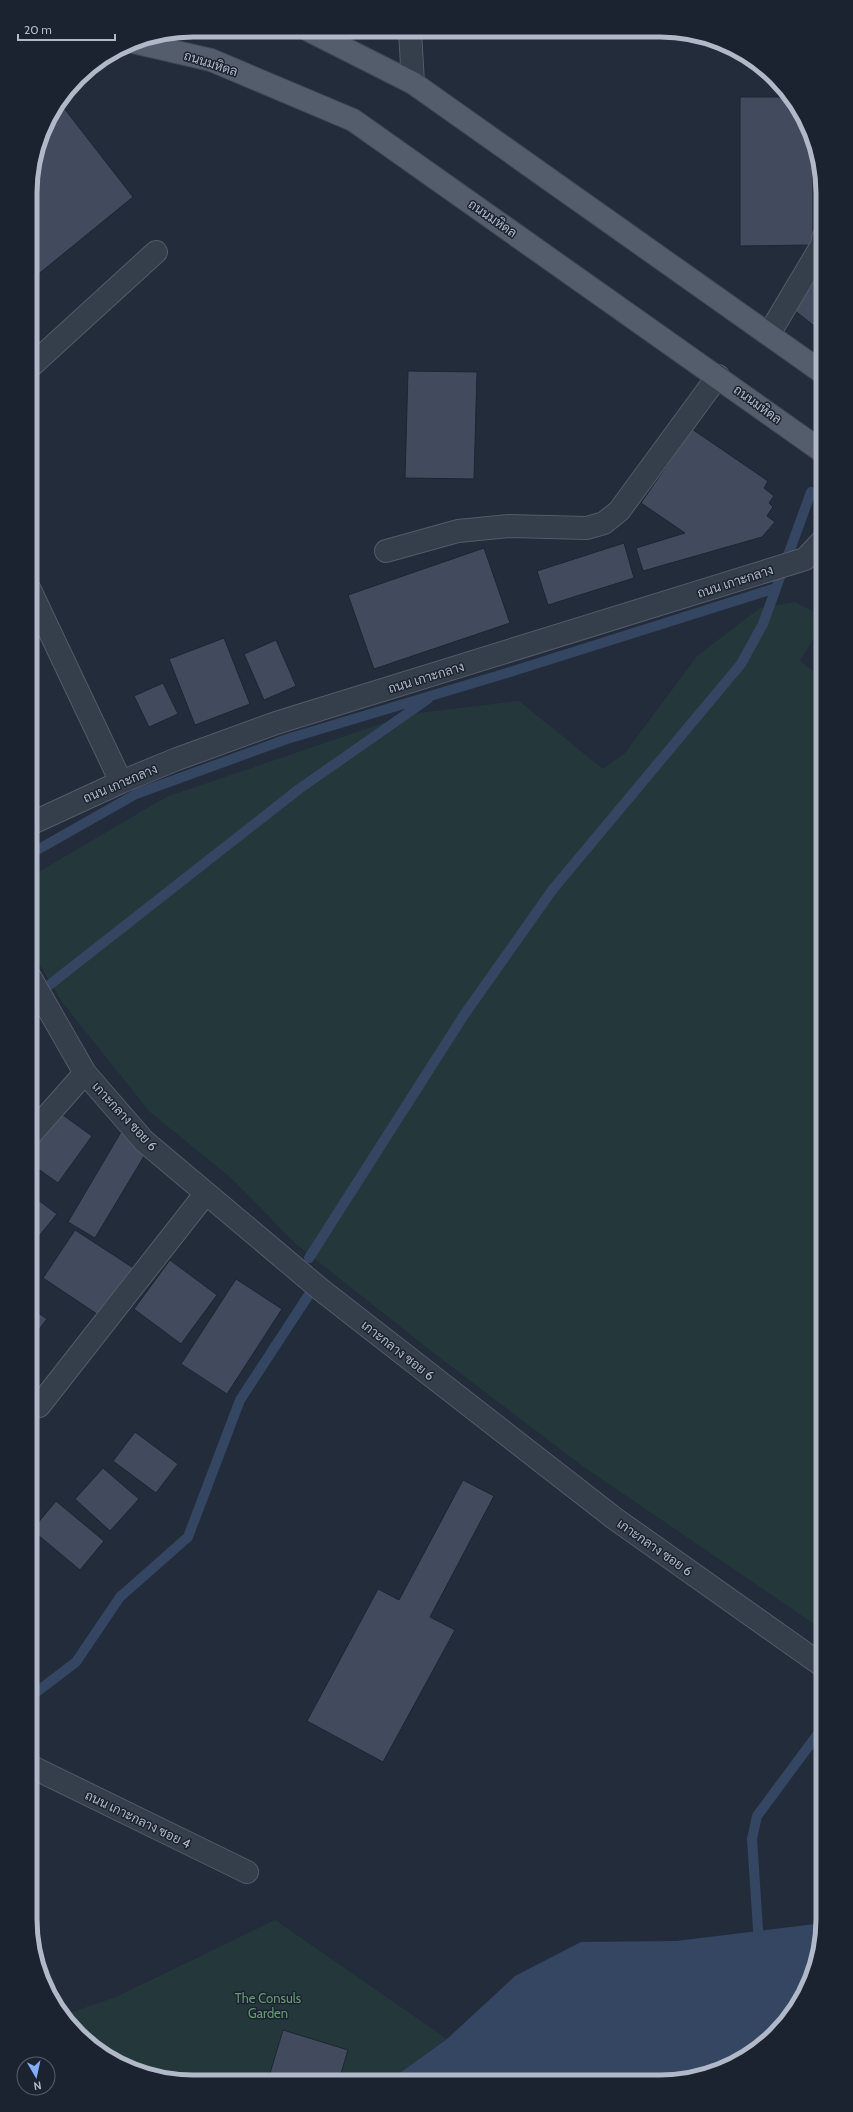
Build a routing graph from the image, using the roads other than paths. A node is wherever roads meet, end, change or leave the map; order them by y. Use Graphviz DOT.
graph roads {
  1 [pos="322,37"];
  2 [pos="410,37"];
  3 [pos="144,45"];
  4 [pos="413,83"];
  5 [pos="156,252"];
  6 [pos="816,255"];
  7 [pos="769,334"];
  8 [pos="37,361"];
  9 [pos="816,368"];
  10 [pos="718,376"];
  11 [pos="816,447"];
  12 [pos="816,547"];
  13 [pos="386,551"];
  14 [pos="37,605"];
  15 [pos="121,782"];
  16 [pos="37,821"];
  17 [pos="37,989"];
  18 [pos="85,1073"];
  19 [pos="37,1127"];
  20 [pos="206,1193"];
  21 [pos="39,1406"];
  22 [pos="816,1661"];
  23 [pos="37,1769"];
  24 [pos="247,1872"];
  1 -- 4 [label="main road"];
  2 -- 4 [label="street"];
  3 -- 10 [label="main road, ถนนมหิดล"];
  4 -- 7 [label="main road"];
  5 -- 8 [label="street"];
  6 -- 7 [label="street"];
  7 -- 9 [label="main road"];
  10 -- 11 [label="main road, ถนนมหิดล"];
  10 -- 13 [label="street"];
  12 -- 15 [label="street, ถนน เกาะกลาง"];
  14 -- 15 [label="street"];
  15 -- 16 [label="street, ถนน เกาะกลาง"];
  17 -- 18 [label="street, เกาะกลาง ซอย 6"];
  18 -- 19 [label="street"];
  18 -- 20 [label="street, เกาะกลาง ซอย 6"];
  20 -- 21 [label="street"];
  20 -- 22 [label="street, เกาะกลาง ซอย 6"];
  23 -- 24 [label="street, ถนน เกาะกลาง ซอย 4"];
}
